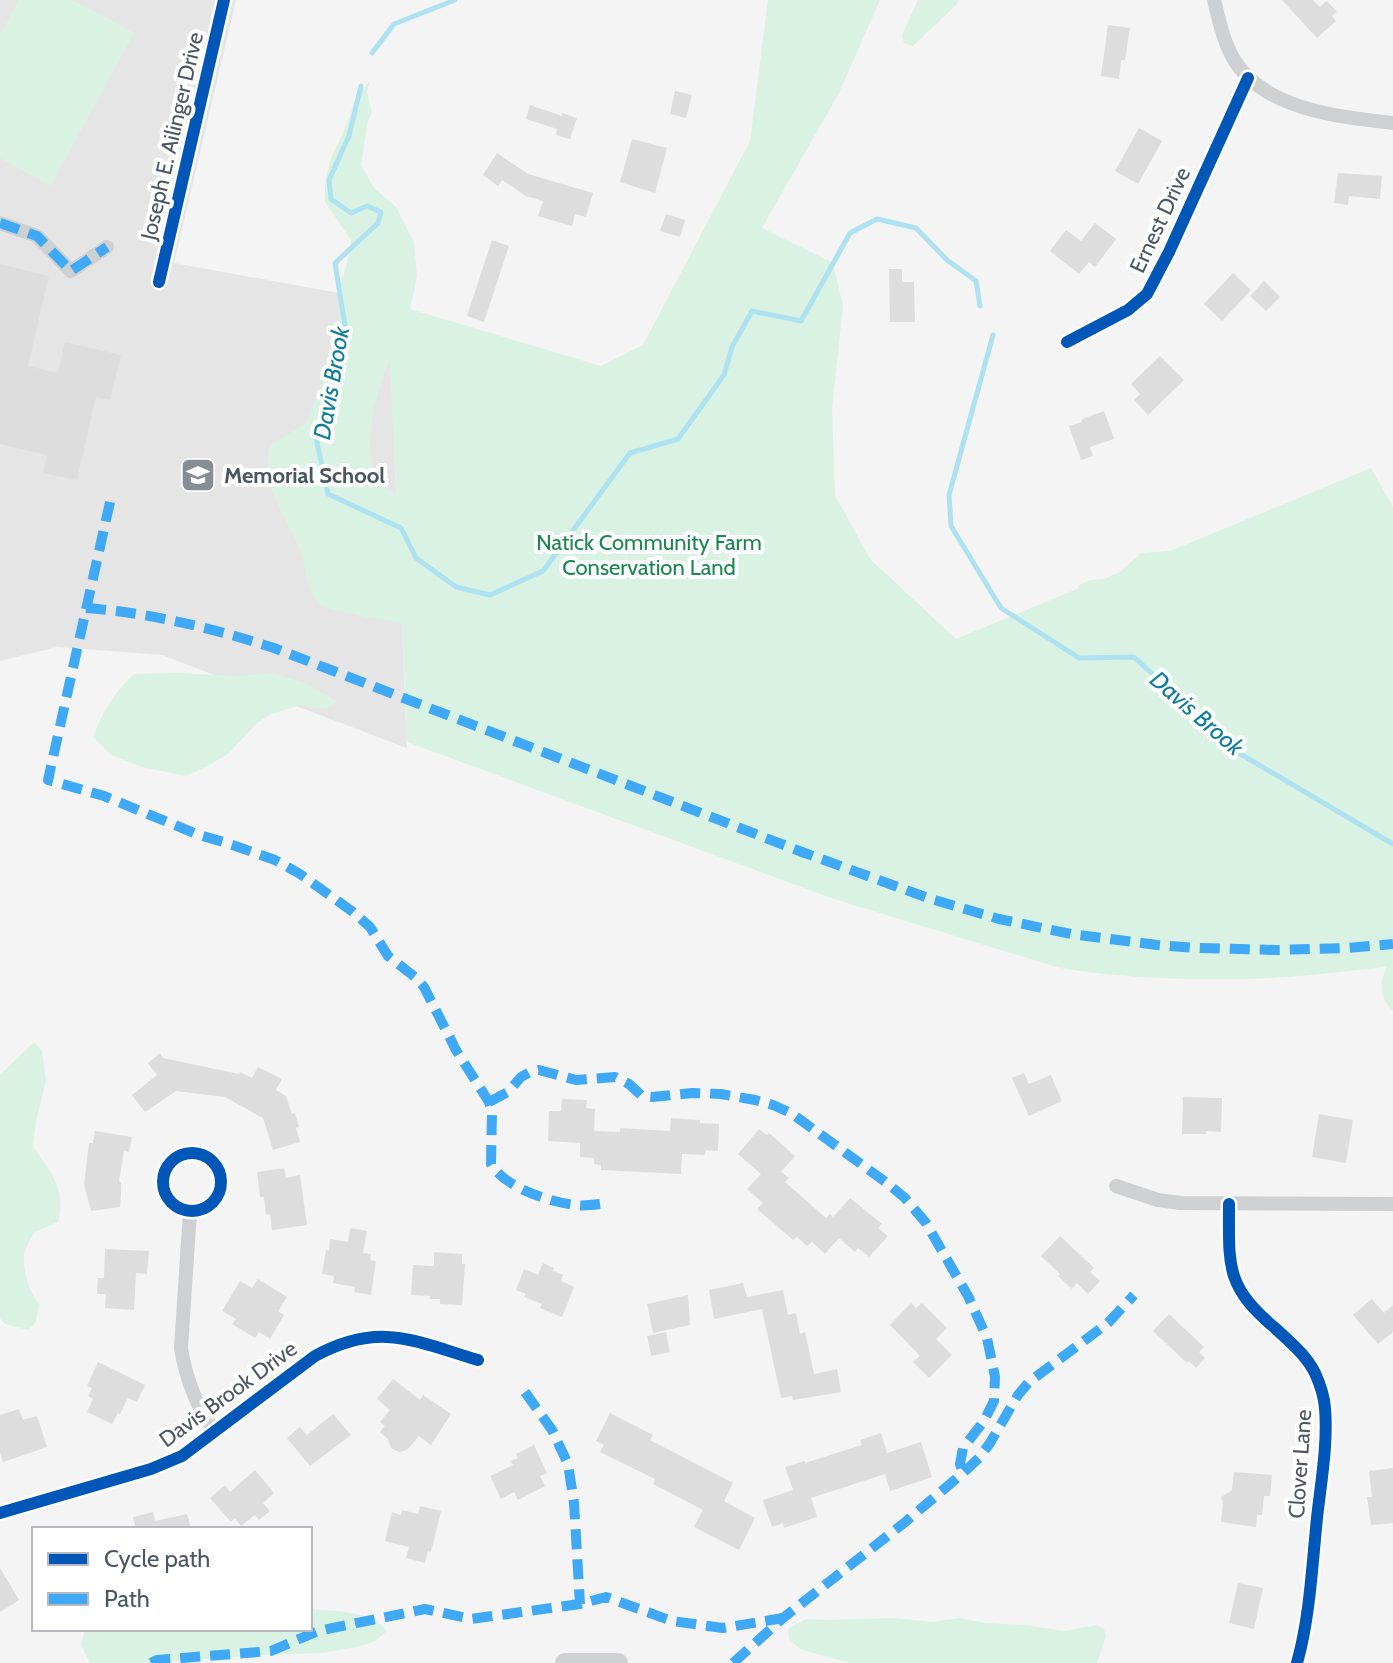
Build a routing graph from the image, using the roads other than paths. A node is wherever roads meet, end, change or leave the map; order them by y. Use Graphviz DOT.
graph roads {
  1 [pos="224,0"];
  2 [pos="1214,0"];
  3 [pos="1248,78"];
  4 [pos="1393,123"];
  5 [pos="0,223"];
  6 [pos="107,247"];
  7 [pos="159,282"];
  8 [pos="1067,342"];
  9 [pos="1116,1186"];
  10 [pos="1229,1204"];
  11 [pos="1393,1204"];
  12 [pos="190,1211"];
  13 [pos="478,1360"];
  14 [pos="215,1432"];
  15 [pos="0,1513"];
  16 [pos="1302,1662"];
  17 [pos="565,1663"];
  18 [pos="618,1663"];
  1 -- 7 [label="street, Joseph E. Ailinger Drive"];
  2 -- 3 [label="street"];
  3 -- 4 [label="street"];
  3 -- 8 [label="street, Ernest Drive"];
  5 -- 6 [label="street"];
  9 -- 10 [label="street"];
  10 -- 11 [label="street"];
  10 -- 16 [label="street, Clover Lane"];
  12 -- 12 [label="street"];
  12 -- 14 [label="street"];
  13 -- 14 [label="street, Davis Brook Drive"];
  14 -- 15 [label="street, Davis Brook Drive"];
  17 -- 18 [label="street"];
}
